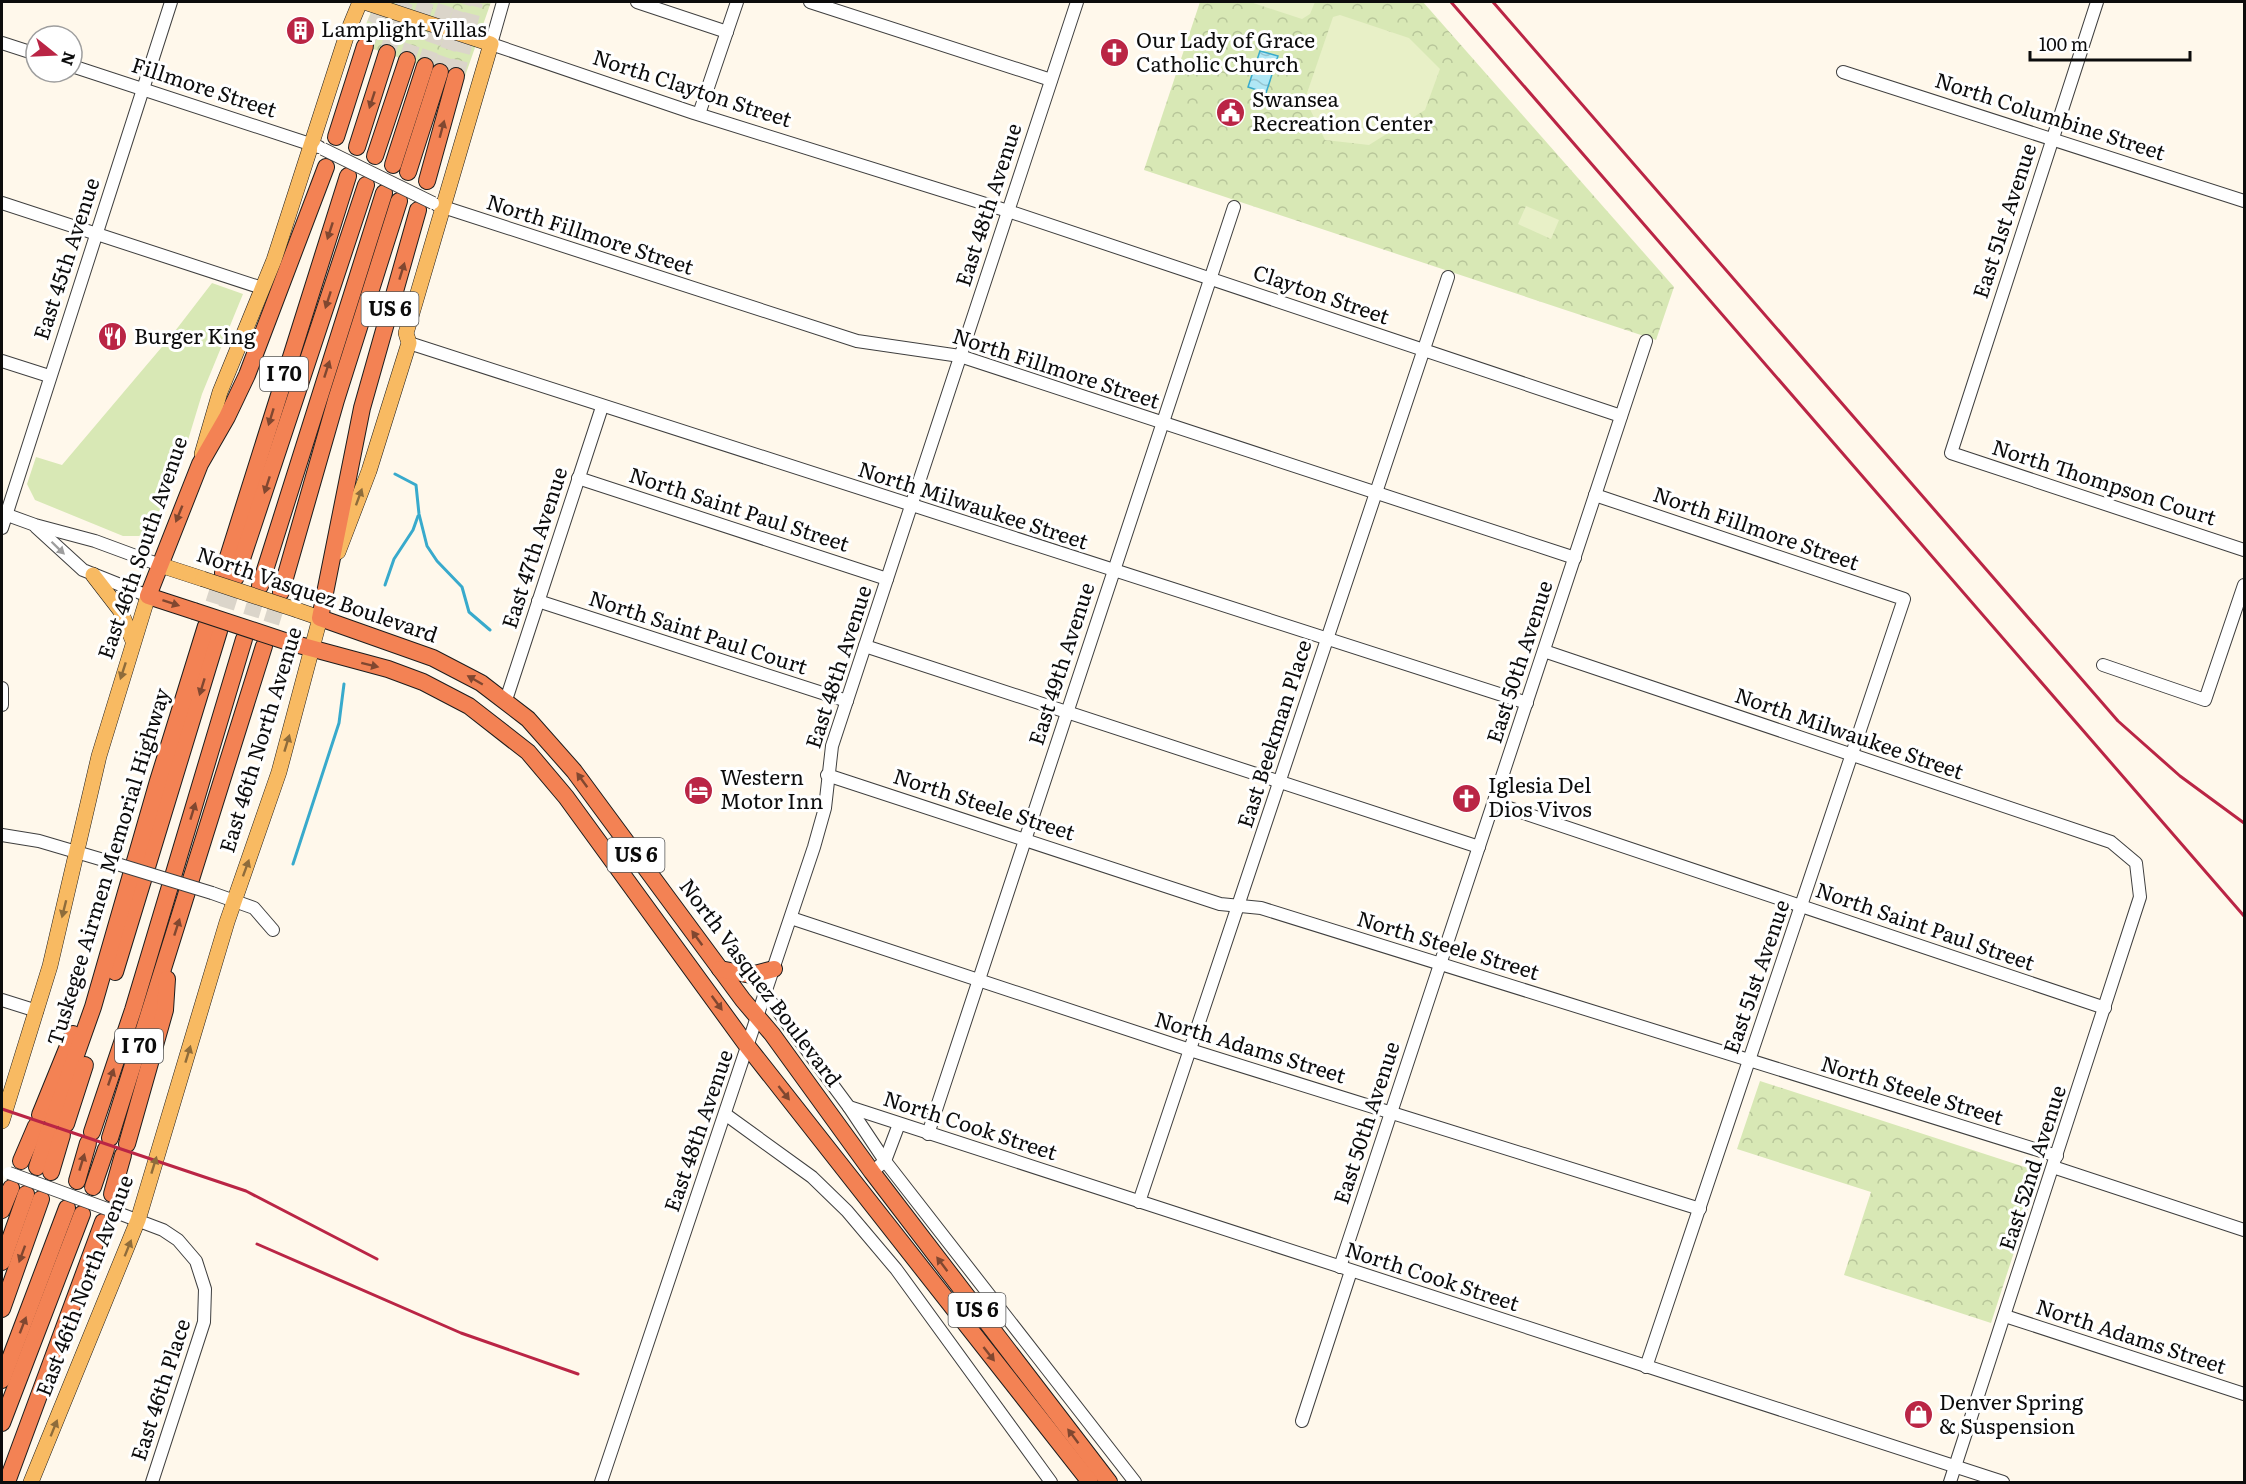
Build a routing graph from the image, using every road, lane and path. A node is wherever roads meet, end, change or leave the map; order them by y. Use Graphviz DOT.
graph roads {
  1 [pos="171,2"];
  2 [pos="362,2"];
  3 [pos="503,2"];
  4 [pos="637,2"];
  5 [pos="737,2"];
  6 [pos="810,2"];
  7 [pos="1077,2"];
  8 [pos="2097,2"];
  9 [pos="727,32"];
  10 [pos="2,43"];
  11 [pos="491,44"];
  12 [pos="365,46"];
  13 [pos="24,50"];
  14 [pos="387,53"];
  15 [pos="407,60"];
  16 [pos="84,70"];
  17 [pos="1843,72"];
  18 [pos="1051,80"];
  19 [pos="143,89"];
  20 [pos="699,114"];
  21 [pos="2052,138"];
  22 [pos="324,143"];
  23 [pos="357,147"];
  24 [pos="375,156"];
  25 [pos="326,167"];
  26 [pos="401,169"];
  27 [pos="348,176"];
  28 [pos="427,181"];
  29 [pos="366,185"];
  30 [pos="2244,201"];
  31 [pos="2,203"];
  32 [pos="432,207"];
  33 [pos="1234,207"];
  34 [pos="1008,211"];
  35 [pos="95,234"];
  36 [pos="1448,277"];
  37 [pos="1210,278"];
  38 [pos="262,288"];
  39 [pos="1646,341"];
  40 [pos="409,343"];
  41 [pos="1424,350"];
  42 [pos="960,356"];
  43 [pos="2,361"];
  44 [pos="49,376"];
  45 [pos="602,407"];
  46 [pos="1621,417"];
  47 [pos="1163,424"];
  48 [pos="1951,453"];
  49 [pos="200,464"];
  50 [pos="578,478"];
  51 [pos="1376,493"];
  52 [pos="1595,495"];
  53 [pos="911,507"];
  54 [pos="3,514"];
  55 [pos="35,525"];
  56 [pos="2,528"];
  57 [pos="2244,550"];
  58 [pos="1575,558"];
  59 [pos="160,565"];
  60 [pos="330,571"];
  61 [pos="1113,571"];
  62 [pos="93,575"];
  63 [pos="887,579"];
  64 [pos="2244,585"];
  65 [pos="260,586"];
  66 [pos="281,592"];
  67 [pos="148,596"];
  68 [pos="1904,599"];
  69 [pos="538,601"];
  70 [pos="320,618"];
  71 [pos="244,639"];
  72 [pos="1327,639"];
  73 [pos="133,641"];
  74 [pos="264,646"];
  75 [pos="865,646"];
  76 [pos="313,649"];
  77 [pos="1544,651"];
  78 [pos="2103,665"];
  79 [pos="2,688"];
  80 [pos="506,700"];
  81 [pos="847,701"];
  82 [pos="1527,703"];
  83 [pos="2,705"];
  84 [pos="1066,712"];
  85 [pos="1852,756"];
  86 [pos="827,776"];
  87 [pos="1280,781"];
  88 [pos="1494,803"];
  89 [pos="2,834"];
  90 [pos="1024,839"];
  91 [pos="1479,847"];
  92 [pos="77,852"];
  93 [pos="2136,863"];
  94 [pos="235,900"];
  95 [pos="1240,906"];
  96 [pos="1801,906"];
  97 [pos="791,918"];
  98 [pos="273,930"];
  99 [pos="168,954"];
  100 [pos="1440,964"];
  101 [pos="720,969"];
  102 [pos="774,969"];
  103 [pos="978,979"];
  104 [pos="766,995"];
  105 [pos="2,1000"];
  106 [pos="2105,1008"];
  107 [pos="37,1011"];
  108 [pos="758,1017"];
  109 [pos="748,1047"];
  110 [pos="1190,1050"];
  111 [pos="1749,1061"];
  112 [pos="849,1107"];
  113 [pos="1391,1112"];
  114 [pos="725,1114"];
  115 [pos="2,1121"];
  116 [pos="899,1124"];
  117 [pos="51,1125"];
  118 [pos="928,1134"];
  119 [pos="885,1161"];
  120 [pos="2055,1161"];
  121 [pos="36,1167"];
  122 [pos="872,1172"];
  123 [pos="77,1181"];
  124 [pos="18,1185"];
  125 [pos="93,1187"];
  126 [pos="112,1194"];
  127 [pos="1139,1202"];
  128 [pos="1700,1209"];
  129 [pos="2,1210"];
  130 [pos="138,1220"];
  131 [pos="103,1222"];
  132 [pos="2244,1230"];
  133 [pos="2,1262"];
  134 [pos="1346,1269"];
  135 [pos="2,1309"];
  136 [pos="2005,1316"];
  137 [pos="1646,1367"];
  138 [pos="2,1380"];
  139 [pos="2244,1394"];
  140 [pos="1302,1421"];
  141 [pos="2,1423"];
  142 [pos="1955,1467"];
  143 [pos="7,1482"];
  144 [pos="32,1482"];
  145 [pos="152,1482"];
  146 [pos="601,1482"];
  147 [pos="1051,1482"];
  148 [pos="1090,1482"];
  149 [pos="1109,1482"];
  150 [pos="1135,1482"];
  151 [pos="1950,1482"];
  152 [pos="2003,1482"];
  1 -- 19 [label="street, East 45th Avenue"];
  2 -- 11 [label="main road, North Clayton Street"];
  2 -- 22 [label="main road, East 46th South Avenue"];
  3 -- 11 [label="street, East 46th North Avenue"];
  4 -- 9 [label="street"];
  5 -- 9 [label="street"];
  6 -- 18 [label="street"];
  7 -- 18 [label="street, East 48th Avenue"];
  8 -- 21 [label="street, East 51st Avenue"];
  9 -- 20 [label="street"];
  10 -- 13 [label="street"];
  11 -- 20 [label="street, North Clayton Street"];
  11 -- 32 [label="main road, East 46th North Avenue"];
  12 -- 22 [label="highway"];
  14 -- 23 [label="highway, one-way"];
  15 -- 24 [label="highway"];
  16 -- 19 [label="street, Fillmore Street"];
  17 -- 21 [label="street, North Columbine Street"];
  18 -- 34 [label="street, East 48th Avenue"];
  19 -- 22 [label="street, Fillmore Street"];
  19 -- 35 [label="street, East 45th Avenue"];
  20 -- 34 [label="street, North Clayton Street"];
  21 -- 30 [label="street, North Columbine Street"];
  21 -- 48 [label="street, East 51st Avenue"];
  22 -- 32 [label="street, North Fillmore Street, bridge"];
  22 -- 38 [label="main road, East 46th South Avenue"];
  25 -- 49 [label="highway"];
  28 -- 26 [label="highway, one-way"];
  27 -- 29 [label="highway, I 70"];
  31 -- 35 [label="street"];
  32 -- 40 [label="main road, East 46th North Avenue"];
  32 -- 42 [label="street, North Fillmore Street"];
  60 -- 32 [label="highway, US 6, one-way"];
  33 -- 37 [label="street, East 49th Avenue"];
  34 -- 37 [label="street, Clayton Street"];
  34 -- 42 [label="street, East 48th Avenue"];
  35 -- 38 [label="street"];
  35 -- 44 [label="street, East 45th Avenue"];
  36 -- 41 [label="street, East Beekman Place"];
  37 -- 41 [label="street, Clayton Street"];
  37 -- 47 [label="street, East 49th Avenue"];
  38 -- 49 [label="main road, East 46th South Avenue"];
  39 -- 46 [label="street, East 50th Avenue"];
  40 -- 45 [label="street, North Milwaukee Street"];
  60 -- 40 [label="main road, East 46th North Avenue, one-way"];
  41 -- 46 [label="street, Clayton Street"];
  41 -- 51 [label="street, East Beekman Place"];
  42 -- 47 [label="street, North Fillmore Street"];
  42 -- 53 [label="street, East 48th Avenue"];
  43 -- 44 [label="street"];
  44 -- 54 [label="street, East 45th Avenue"];
  45 -- 50 [label="street, East 47th Avenue"];
  45 -- 53 [label="street, North Milwaukee Street"];
  46 -- 52 [label="street, East 50th Avenue"];
  47 -- 51 [label="street, North Fillmore Street"];
  47 -- 61 [label="street, East 49th Avenue"];
  48 -- 57 [label="street, North Thompson Court"];
  49 -- 59 [label="highway, East 46th South Avenue, one-way"];
  50 -- 63 [label="street, North Saint Paul Street"];
  50 -- 69 [label="street, East 47th Avenue"];
  51 -- 58 [label="street, North Fillmore Street"];
  51 -- 72 [label="street, East Beekman Place"];
  52 -- 58 [label="street, East 50th Avenue"];
  52 -- 68 [label="street, North Fillmore Street"];
  53 -- 61 [label="street, North Milwaukee Street"];
  53 -- 63 [label="street, East 48th Avenue"];
  54 -- 55 [label="street"];
  54 -- 56 [label="street, East 45th Avenue"];
  55 -- 59 [label="street"];
  55 -- 62 [label="street, one-way"];
  58 -- 77 [label="street, East 50th Avenue"];
  59 -- 67 [label="highway, East 46th South Avenue"];
  59 -- 70 [label="main road, North Vasquez Boulevard, bridge"];
  60 -- 70 [label="highway, East 46th North Avenue / US 6"];
  61 -- 72 [label="street, North Milwaukee Street"];
  61 -- 84 [label="street, East 49th Avenue"];
  62 -- 67 [label="street"];
  62 -- 73 [label="main road"];
  63 -- 75 [label="street, East 48th Avenue"];
  64 -- 78 [label="street"];
  65 -- 66 [label="highway, I 70, one-way"];
  67 -- 73 [label="main road, East 46th South Avenue"];
  67 -- 76 [label="highway, North Vasquez Boulevard / US 6, one-way, bridge"];
  68 -- 85 [label="street, East 51st Avenue"];
  69 -- 80 [label="street, East 47th Avenue"];
  69 -- 81 [label="street, North Saint Paul Court"];
  70 -- 76 [label="main road, East 46th North Avenue"];
  80 -- 70 [label="highway, North Vasquez Boulevard / US 6, one-way"];
  123 -- 71 [label="highway, one-way"];
  72 -- 82 [label="street, North Milwaukee Street"];
  72 -- 87 [label="street, East Beekman Place"];
  73 -- 92 [label="main road, East 46th South Avenue, one-way"];
  99 -- 74 [label="highway, I 70, one-way"];
  75 -- 81 [label="street, East 48th Avenue"];
  75 -- 84 [label="street"];
  94 -- 76 [label="main road, East 46th North Avenue, one-way"];
  76 -- 109 [label="highway, North Vasquez Boulevard / US 6, one-way"];
  77 -- 82 [label="street, East 50th Avenue"];
  77 -- 85 [label="street, North Milwaukee Street"];
  79 -- 83 [label="street"];
  101 -- 80 [label="highway, North Vasquez Boulevard / US 6, one-way"];
  81 -- 86 [label="street, East 48th Avenue"];
  82 -- 88 [label="street, East 50th Avenue"];
  84 -- 87 [label="street"];
  84 -- 90 [label="street, East 49th Avenue"];
  85 -- 93 [label="street, North Milwaukee Street"];
  85 -- 96 [label="street, East 51st Avenue"];
  86 -- 90 [label="street, North Steele Street"];
  86 -- 97 [label="street, East 48th Avenue"];
  87 -- 91 [label="street"];
  87 -- 95 [label="street, East Beekman Place"];
  88 -- 91 [label="street, East 50th Avenue"];
  88 -- 96 [label="street, North Saint Paul Street"];
  89 -- 92 [label="street"];
  90 -- 95 [label="street, North Steele Street"];
  90 -- 103 [label="street, East 49th Avenue"];
  91 -- 100 [label="street, East 50th Avenue"];
  92 -- 94 [label="street, bridge"];
  92 -- 107 [label="main road, East 46th South Avenue, one-way"];
  93 -- 106 [label="street, East 52nd Avenue"];
  94 -- 98 [label="street"];
  130 -- 94 [label="main road, East 46th North Avenue, one-way"];
  95 -- 100 [label="street, North Steele Street"];
  95 -- 110 [label="street, East Beekman Place"];
  96 -- 106 [label="street, North Saint Paul Street"];
  96 -- 111 [label="street, East 51st Avenue"];
  97 -- 102 [label="street, East 48th Avenue"];
  97 -- 103 [label="street, North Adams Street"];
  99 -- 125 [label="highway, I 70"];
  99 -- 126 [label="highway"];
  100 -- 111 [label="street, North Steele Street"];
  100 -- 113 [label="street, East 50th Avenue"];
  101 -- 102 [label="highway"];
  101 -- 108 [label="highway, North Vasquez Boulevard / US 6"];
  102 -- 104 [label="street, East 48th Avenue"];
  103 -- 110 [label="street, North Adams Street"];
  103 -- 118 [label="street, East 49th Avenue"];
  104 -- 108 [label="street, East 48th Avenue"];
  104 -- 112 [label="street"];
  105 -- 107 [label="street"];
  106 -- 120 [label="street, East 52nd Avenue"];
  107 -- 115 [label="main road, East 46th South Avenue"];
  108 -- 109 [label="street, East 48th Avenue"];
  108 -- 122 [label="highway, North Vasquez Boulevard / US 6"];
  109 -- 114 [label="street, East 48th Avenue"];
  109 -- 148 [label="highway, North Vasquez Boulevard / US 6, one-way"];
  110 -- 113 [label="street, North Adams Street"];
  110 -- 127 [label="street, East Beekman Place"];
  111 -- 120 [label="street, North Steele Street"];
  111 -- 128 [label="street, East 51st Avenue"];
  112 -- 116 [label="street, North Cook Street"];
  112 -- 119 [label="street"];
  113 -- 128 [label="street, North Adams Street"];
  113 -- 134 [label="street, East 50th Avenue"];
  114 -- 146 [label="street, East 48th Avenue"];
  114 -- 147 [label="street"];
  116 -- 118 [label="street, North Cook Street"];
  116 -- 119 [label="street"];
  117 -- 117 [label="highway, Tuskegee Airmen Memorial Highway / I 70, one-way"];
  117 -- 121 [label="highway, Tuskegee Airmen Memorial Highway / I 70"];
  118 -- 127 [label="street, North Cook Street"];
  119 -- 122 [label="street"];
  119 -- 150 [label="street"];
  120 -- 132 [label="street, North Steele Street"];
  120 -- 136 [label="street, East 52nd Avenue"];
  149 -- 122 [label="highway, North Vasquez Boulevard / US 6, one-way"];
  124 -- 129 [label="highway"];
  124 -- 130 [label="street, bridge"];
  124 -- 133 [label="highway"];
  124 -- 135 [label="highway, one-way"];
  127 -- 134 [label="street, North Cook Street"];
  128 -- 137 [label="street, East 51st Avenue"];
  144 -- 130 [label="main road, East 46th North Avenue, one-way"];
  130 -- 145 [label="street, East 46th Place"];
  131 -- 143 [label="highway"];
  134 -- 137 [label="street, North Cook Street"];
  134 -- 140 [label="street, East 50th Avenue"];
  136 -- 139 [label="street, North Adams Street"];
  136 -- 142 [label="street, East 52nd Avenue"];
  137 -- 142 [label="street, North Cook Street"];
  138 -- 141 [label="highway, one-way"];
  142 -- 151 [label="street, East 52nd Avenue"];
  142 -- 152 [label="street, North Cook Street"];
}
